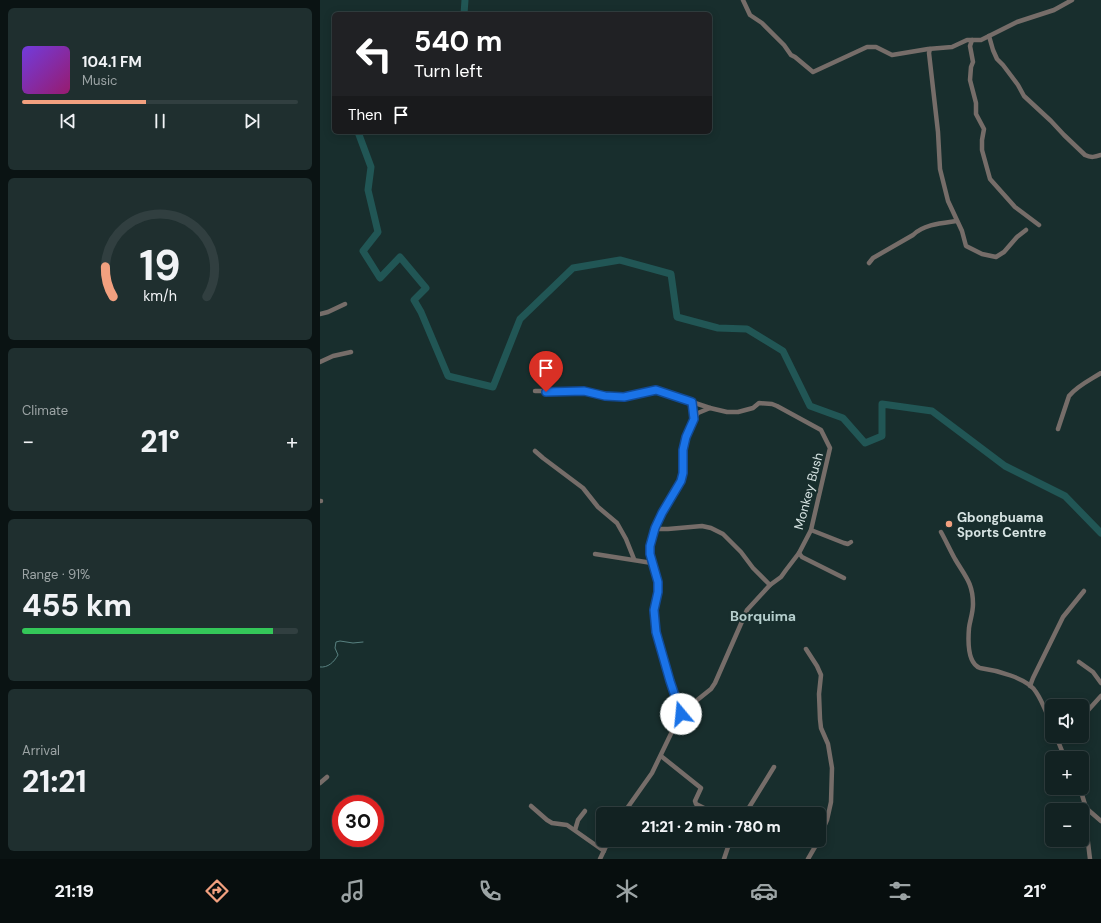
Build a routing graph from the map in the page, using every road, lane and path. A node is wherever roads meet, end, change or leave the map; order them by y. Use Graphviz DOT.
graph roads {
  1 [pos="743,0"];
  2 [pos="1072,0"];
  3 [pos="989,36"];
  4 [pos="972,40"];
  5 [pos="930,49"];
  6 [pos="1101,155"];
  7 [pos="958,221"];
  8 [pos="1039,225"];
  9 [pos="1026,230"];
  10 [pos="869,263"];
  11 [pos="345,304"];
  12 [pos="320,314"];
  13 [pos="351,352"];
  14 [pos="320,362"];
  15 [pos="1101,373"];
  16 [pos="535,391"];
  17 [pos="692,402"];
  18 [pos="710,408"];
  19 [pos="694,419"];
  20 [pos="1058,429"];
  21 [pos="535,451"];
  22 [pos="655,528"];
  23 [pos="811,530"];
  24 [pos="941,532"];
  25 [pos="851,542"];
  26 [pos="799,553"];
  27 [pos="595,554"];
  28 [pos="634,559"];
  29 [pos="652,562"];
  30 [pos="844,578"];
  31 [pos="770,585"];
  32 [pos="1084,590"];
  33 [pos="806,649"];
  34 [pos="1079,662"];
  35 [pos="1101,683"];
  36 [pos="1030,686"];
  37 [pos="1101,696"];
  38 [pos="1089,709"];
  39 [pos="1045,711"];
  40 [pos="681,714"];
  41 [pos="1059,743"];
  42 [pos="1062,751"];
  43 [pos="662,756"];
  44 [pos="774,767"];
  45 [pos="327,777"];
  46 [pos="320,783"];
  47 [pos="532,806"];
  48 [pos="628,807"];
  49 [pos="702,807"];
  50 [pos="748,807"];
  51 [pos="585,811"];
  52 [pos="1089,811"];
  53 [pos="1101,821"];
  54 [pos="826,824"];
  55 [pos="575,830"];
  56 [pos="606,847"];
  57 [pos="728,847"];
  58 [pos="815,847"];
  59 [pos="1089,847"];
  60 [pos="604,851"];
  61 [pos="600,859"];
  62 [pos="724,859"];
  63 [pos="808,859"];
  64 [pos="1090,859"];
  1 -- 5 [label="street"];
  2 -- 3 [label="street"];
  3 -- 4 [label="street"];
  3 -- 6 [label="street"];
  4 -- 5 [label="street"];
  4 -- 8 [label="street"];
  5 -- 7 [label="street"];
  7 -- 9 [label="street"];
  7 -- 10 [label="street"];
  11 -- 12 [label="street"];
  13 -- 14 [label="street"];
  15 -- 20 [label="street"];
  16 -- 17 [label="street"];
  17 -- 18 [label="street"];
  17 -- 19 [label="street"];
  18 -- 19 [label="street"];
  18 -- 23 [label="street, Monkey Bush"];
  19 -- 22 [label="street"];
  21 -- 28 [label="street"];
  22 -- 29 [label="street"];
  22 -- 31 [label="street"];
  23 -- 25 [label="street"];
  23 -- 26 [label="street, Monkey Bush"];
  24 -- 36 [label="street"];
  26 -- 30 [label="street"];
  26 -- 31 [label="street, Monkey Bush"];
  27 -- 28 [label="street"];
  28 -- 29 [label="street"];
  29 -- 40 [label="street"];
  31 -- 40 [label="street, Monkey Bush"];
  32 -- 36 [label="street"];
  33 -- 54 [label="street"];
  34 -- 35 [label="street"];
  36 -- 39 [label="street"];
  37 -- 38 [label="street"];
  40 -- 43 [label="street, Monkey Bush"];
  41 -- 42 [label="street"];
  43 -- 48 [label="street, Monkey Bush"];
  43 -- 49 [label="street"];
  44 -- 50 [label="street"];
  45 -- 46 [label="street"];
  47 -- 55 [label="street"];
  51 -- 55 [label="street"];
  52 -- 53 [label="street"];
  55 -- 60 [label="street"];
  56 -- 60 [label="street"];
  57 -- 62 [label="street"];
  58 -- 63 [label="street"];
  59 -- 64 [label="street"];
  60 -- 61 [label="street"];
}
